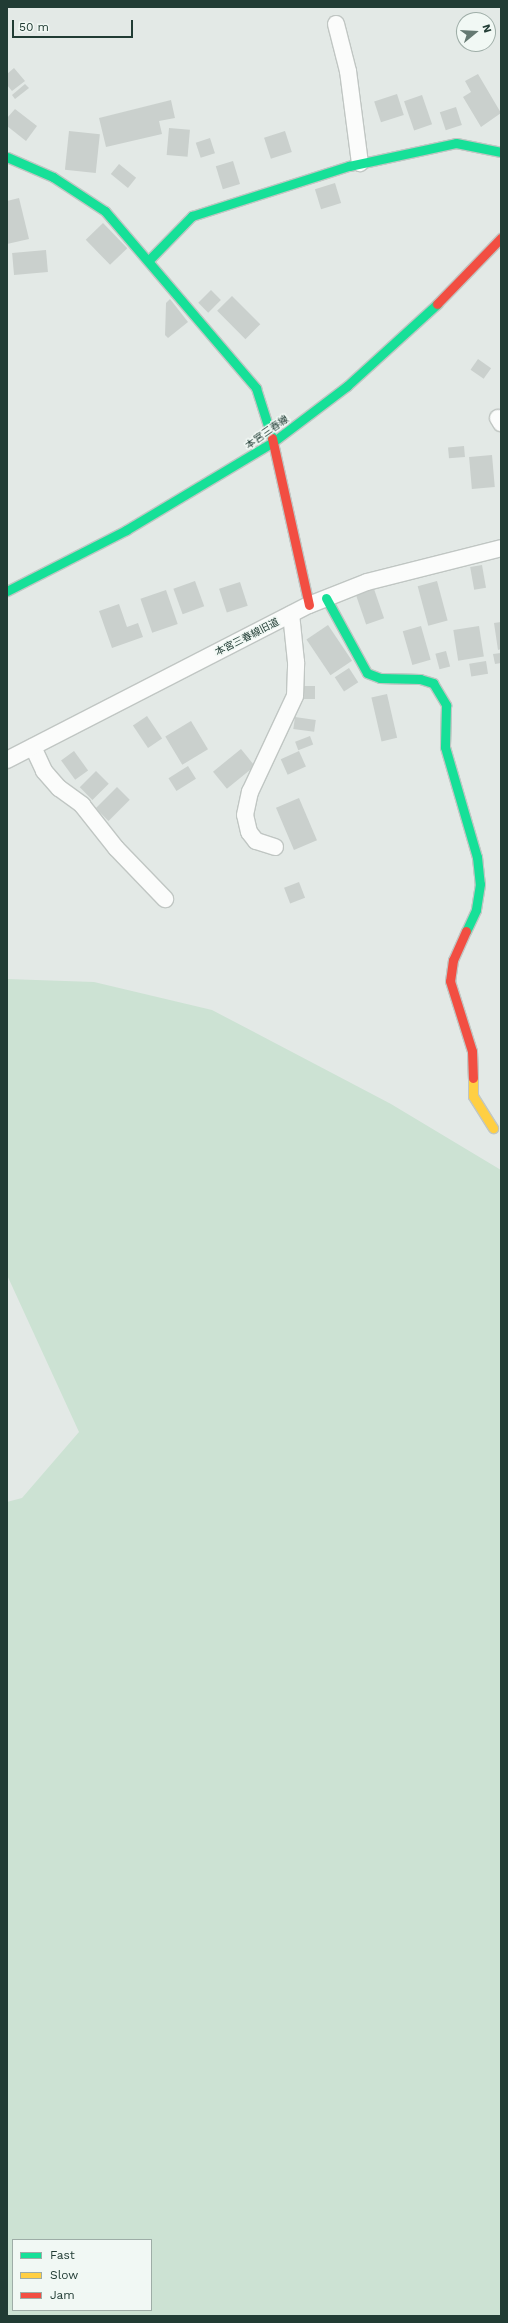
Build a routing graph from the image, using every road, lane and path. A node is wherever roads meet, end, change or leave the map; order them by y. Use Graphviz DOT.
graph roads {
  1 [pos="336,24"];
  2 [pos="501,152"];
  3 [pos="7,157"];
  4 [pos="360,163"];
  5 [pos="501,238"];
  6 [pos="149,260"];
  7 [pos="273,442"];
  8 [pos="501,548"];
  9 [pos="7,591"];
  10 [pos="326,598"];
  11 [pos="310,605"];
  12 [pos="291,614"];
  13 [pos="32,747"];
  14 [pos="7,760"];
  15 [pos="275,847"];
  16 [pos="165,899"];
  17 [pos="493,1128"];
  1 -- 4 [label="street"];
  2 -- 4 [label="street"];
  3 -- 6 [label="street"];
  4 -- 6 [label="street"];
  5 -- 7 [label="street, 本宮三春線"];
  6 -- 7 [label="street"];
  7 -- 9 [label="street, 本宮三春線"];
  7 -- 11 [label="street"];
  8 -- 10 [label="street, 本宮三春線旧道"];
  10 -- 11 [label="street, 本宮三春線旧道"];
  10 -- 17 [label="street"];
  11 -- 12 [label="street, 本宮三春線旧道"];
  12 -- 13 [label="street, 本宮三春線旧道"];
  12 -- 15 [label="street"];
  13 -- 14 [label="street, 本宮三春線旧道"];
  13 -- 16 [label="street"];
}
